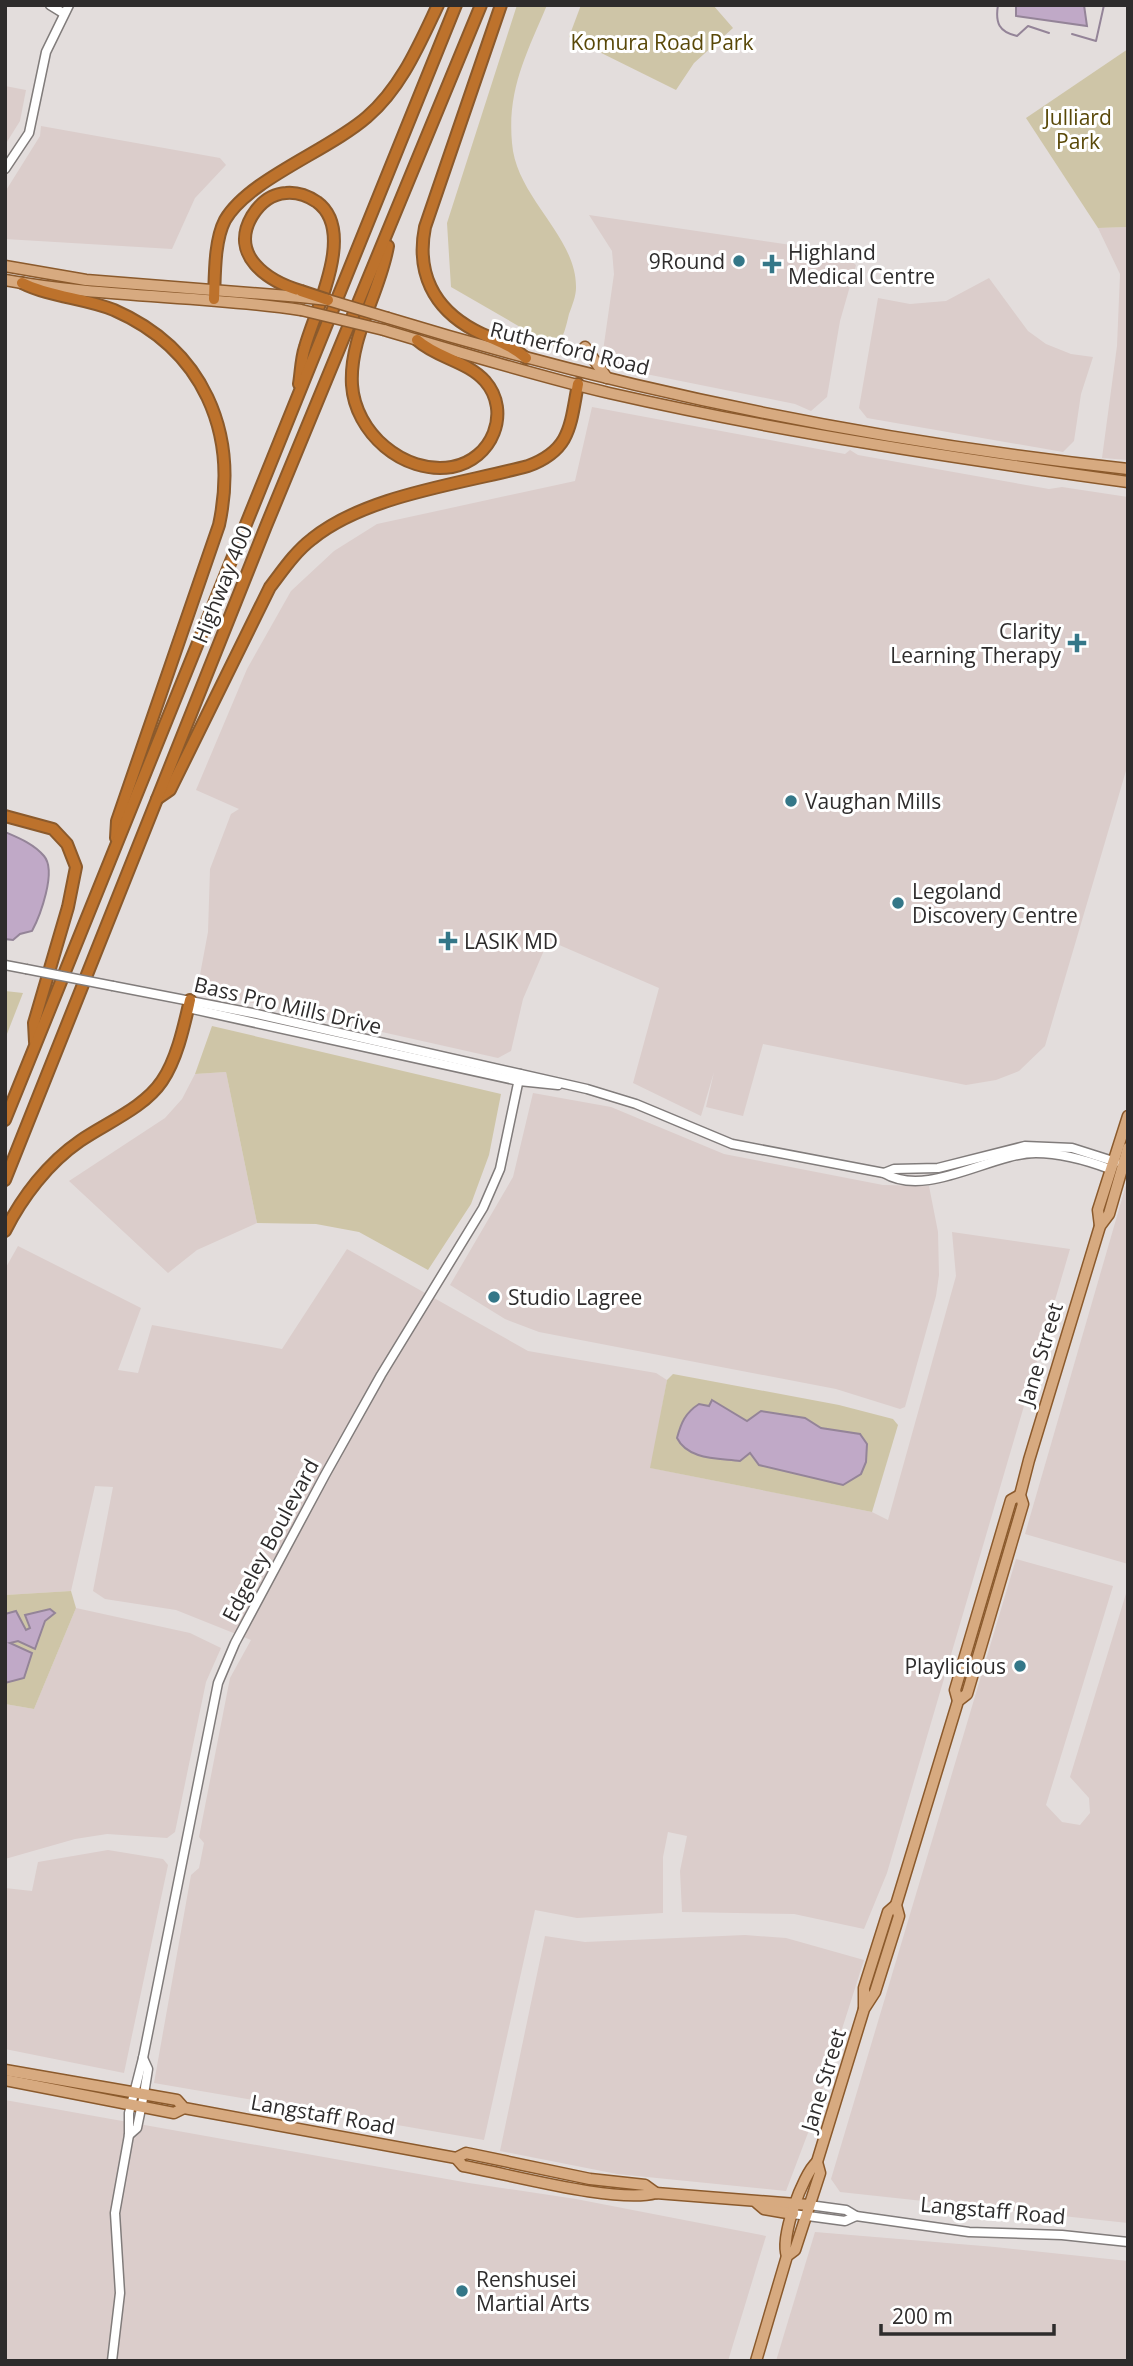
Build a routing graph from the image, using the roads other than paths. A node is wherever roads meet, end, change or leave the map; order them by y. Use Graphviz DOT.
graph roads {
  1 [pos="50,5"];
  2 [pos="438,5"];
  3 [pos="456,5"];
  4 [pos="481,5"];
  5 [pos="501,5"];
  6 [pos="66,9"];
  7 [pos="5,169"];
  8 [pos="392,223"];
  9 [pos="5,266"];
  10 [pos="5,280"];
  11 [pos="22,283"];
  12 [pos="214,294"];
  13 [pos="301,294"];
  14 [pos="328,300"];
  15 [pos="417,340"];
  16 [pos="585,346"];
  17 [pos="526,358"];
  18 [pos="576,371"];
  19 [pos="607,379"];
  20 [pos="578,384"];
  21 [pos="296,402"];
  22 [pos="1128,469"];
  23 [pos="1128,482"];
  24 [pos="157,799"];
  25 [pos="5,816"];
  26 [pos="114,855"];
  27 [pos="5,965"];
  28 [pos="189,1004"];
  29 [pos="35,1045"];
  30 [pos="519,1078"];
  31 [pos="1128,1116"];
  32 [pos="5,1120"];
  33 [pos="1128,1147"];
  34 [pos="1115,1165"];
  35 [pos="5,1180"];
  36 [pos="5,1231"];
  37 [pos="5,2070"];
  38 [pos="5,2080"];
  39 [pos="139,2094"];
  40 [pos="136,2106"];
  41 [pos="184,2108"];
  42 [pos="817,2162"];
  43 [pos="795,2208"];
  44 [pos="808,2211"];
  45 [pos="1128,2242"];
  46 [pos="787,2256"];
  47 [pos="111,2361"];
  48 [pos="756,2361"];
  1 -- 6 [label="street"];
  2 -- 12 [label="highway"];
  3 -- 21 [label="highway, Highway 400"];
  4 -- 8 [label="highway, Highway 400"];
  5 -- 17 [label="highway"];
  6 -- 7 [label="street"];
  8 -- 15 [label="highway"];
  8 -- 24 [label="highway, Highway 400"];
  9 -- 12 [label="main road, Rutherford Road"];
  10 -- 11 [label="main road, Rutherford Road"];
  11 -- 12 [label="main road, Rutherford Road"];
  11 -- 26 [label="highway"];
  12 -- 13 [label="main road, Rutherford Road"];
  12 -- 15 [label="main road, Rutherford Road, bridge"];
  13 -- 14 [label="highway, bridge"];
  13 -- 21 [label="highway"];
  14 -- 17 [label="main road, Rutherford Road, bridge"];
  15 -- 20 [label="main road, Rutherford Road"];
  16 -- 19 [label="main road"];
  17 -- 18 [label="main road, Rutherford Road"];
  18 -- 19 [label="main road, Rutherford Road"];
  18 -- 20 [label="main road"];
  19 -- 22 [label="main road, Rutherford Road"];
  20 -- 23 [label="main road, Rutherford Road"];
  20 -- 24 [label="highway"];
  21 -- 26 [label="highway, Highway 400"];
  24 -- 35 [label="highway, Highway 400"];
  25 -- 29 [label="highway"];
  26 -- 29 [label="highway, Highway 400"];
  27 -- 28 [label="street, Bass Pro Mills Drive, bridge"];
  28 -- 30 [label="street, Bass Pro Mills Drive"];
  28 -- 36 [label="highway"];
  29 -- 32 [label="highway, Highway 400"];
  30 -- 34 [label="street, Bass Pro Mills Drive"];
  30 -- 39 [label="street, Edgeley Boulevard"];
  31 -- 34 [label="main road, Jane Street"];
  33 -- 34 [label="main road, Jane Street"];
  34 -- 42 [label="main road, Jane Street"];
  37 -- 39 [label="main road, Langstaff Road"];
  38 -- 40 [label="main road, Langstaff Road"];
  39 -- 40 [label="street, Edgeley Boulevard"];
  39 -- 41 [label="main road, Langstaff Road"];
  40 -- 41 [label="main road, Langstaff Road"];
  40 -- 47 [label="street, Edgeley Boulevard"];
  41 -- 43 [label="main road, Langstaff Road"];
  42 -- 43 [label="main road, Jane Street"];
  42 -- 44 [label="main road, Jane Street"];
  43 -- 44 [label="main road, Langstaff Road"];
  43 -- 46 [label="main road, Jane Street"];
  44 -- 45 [label="street, Langstaff Road"];
  44 -- 46 [label="main road, Jane Street"];
  46 -- 48 [label="main road, Jane Street"];
}
